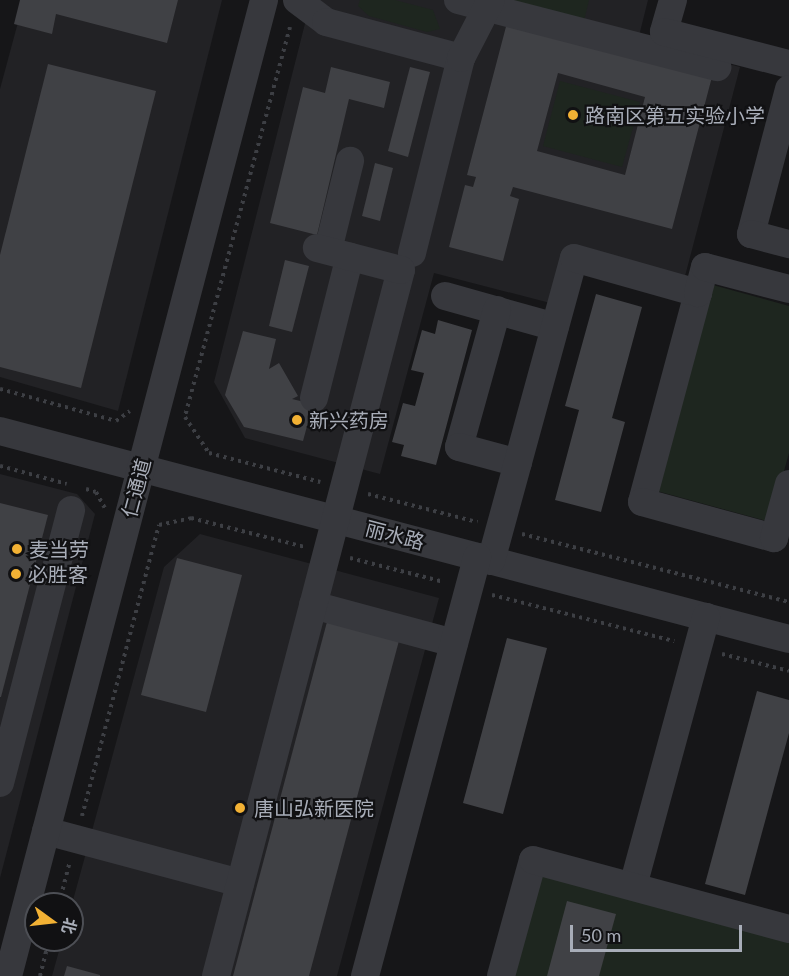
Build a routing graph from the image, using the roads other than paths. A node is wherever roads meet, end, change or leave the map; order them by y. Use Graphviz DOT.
graph roads {
  1 [pos="264,0"];
  2 [pos="297,0"];
  3 [pos="458,0"];
  4 [pos="673,0"];
  5 [pos="490,4"];
  6 [pos="461,58"];
  7 [pos="789,64"];
  8 [pos="717,67"];
  9 [pos="789,89"];
  10 [pos="350,161"];
  11 [pos="789,244"];
  12 [pos="332,252"];
  13 [pos="412,253"];
  14 [pos="789,289"];
  15 [pos="698,293"];
  16 [pos="445,296"];
  17 [pos="497,310"];
  18 [pos="555,327"];
  19 [pos="314,398"];
  20 [pos="0,431"];
  21 [pos="518,463"];
  22 [pos="141,469"];
  23 [pos="789,484"];
  24 [pos="71,510"];
  25 [pos="336,519"];
  26 [pos="484,559"];
  27 [pos="314,605"];
  28 [pos="706,617"];
  29 [pos="789,639"];
  30 [pos="454,643"];
  31 [pos="0,783"];
  32 [pos="46,831"];
  33 [pos="240,883"];
  34 [pos="633,886"];
  35 [pos="787,921"];
  36 [pos="8,976"];
  37 [pos="216,976"];
  38 [pos="365,976"];
  39 [pos="501,976"];
  1 -- 22 [label="street, 仁通道"];
  2 -- 6 [label="street"];
  3 -- 5 [label="street"];
  4 -- 7 [label="street"];
  5 -- 6 [label="street"];
  5 -- 8 [label="street"];
  6 -- 13 [label="street"];
  9 -- 11 [label="street"];
  10 -- 12 [label="street"];
  12 -- 19 [label="street"];
  12 -- 25 [label="street"];
  14 -- 15 [label="street"];
  15 -- 18 [label="street"];
  15 -- 23 [label="street"];
  16 -- 17 [label="street"];
  17 -- 18 [label="street"];
  17 -- 21 [label="street"];
  18 -- 21 [label="street"];
  20 -- 22 [label="street, 丽水路"];
  21 -- 26 [label="street"];
  22 -- 25 [label="street, 丽水路"];
  22 -- 32 [label="street, 仁通道"];
  24 -- 31 [label="street"];
  25 -- 26 [label="street, 丽水路"];
  25 -- 27 [label="street"];
  26 -- 28 [label="street, 丽水路"];
  26 -- 30 [label="street"];
  27 -- 30 [label="street"];
  27 -- 33 [label="street"];
  28 -- 29 [label="street, 丽水路"];
  28 -- 34 [label="street"];
  30 -- 38 [label="street"];
  32 -- 33 [label="street"];
  32 -- 36 [label="street, 仁通道"];
  33 -- 37 [label="street"];
  34 -- 35 [label="street"];
  34 -- 39 [label="street"];
}
